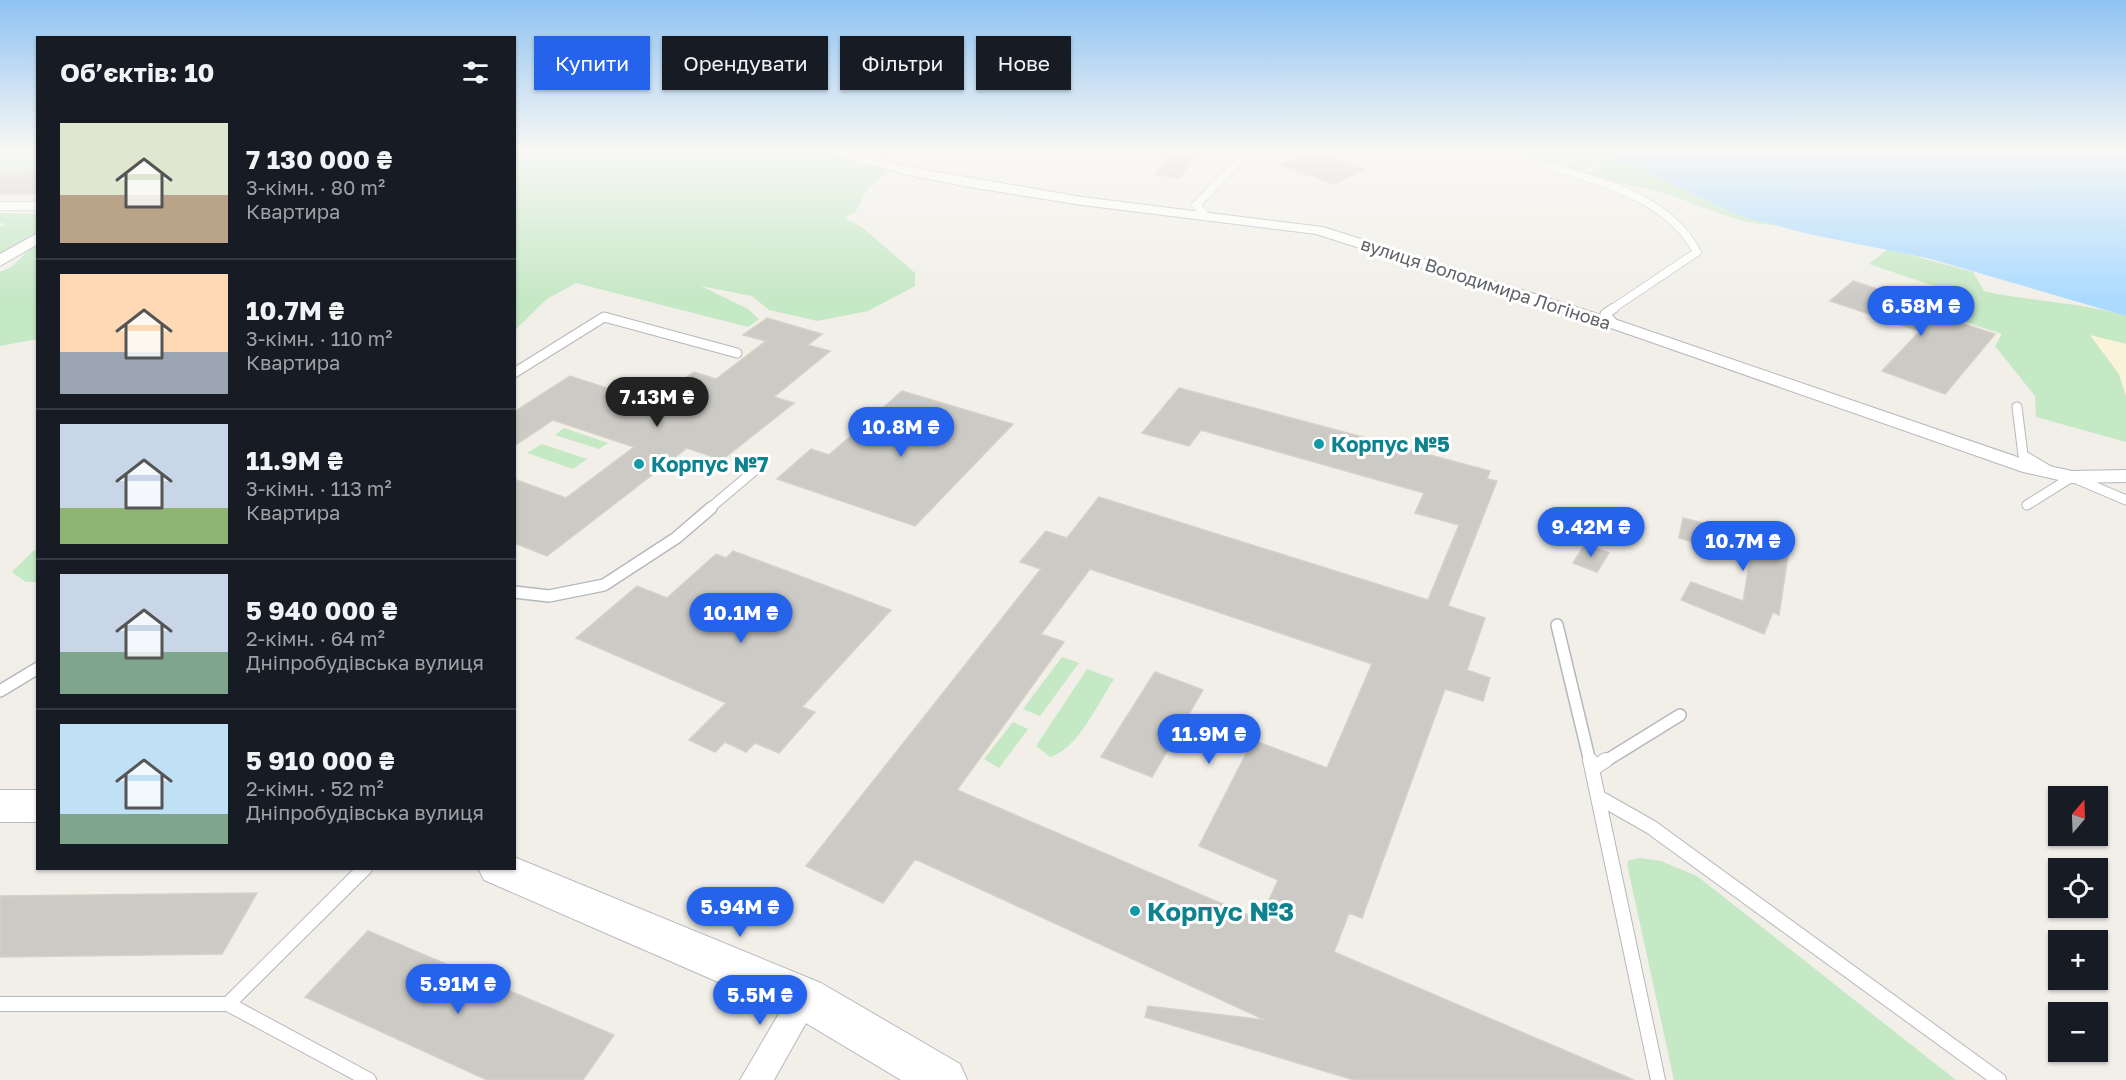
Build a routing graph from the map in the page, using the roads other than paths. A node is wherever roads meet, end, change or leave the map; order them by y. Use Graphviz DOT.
graph roads {
  1 [pos="1087,200"];
  2 [pos="1200,200"];
  3 [pos="1640,200"];
  4 [pos="0,206"];
  5 [pos="36,206"];
  6 [pos="1205,215"];
  7 [pos="36,238"];
  8 [pos="0,261"];
  9 [pos="1614,324"];
  10 [pos="737,352"];
  11 [pos="516,373"];
  12 [pos="2017,407"];
  13 [pos="754,471"];
  14 [pos="2053,473"];
  15 [pos="2126,476"];
  16 [pos="2072,477"];
  17 [pos="2126,500"];
  18 [pos="2027,505"];
  19 [pos="516,592"];
  20 [pos="1557,625"];
  21 [pos="36,669"];
  22 [pos="0,691"];
  23 [pos="1680,715"];
  24 [pos="1592,768"];
  25 [pos="1598,797"];
  26 [pos="0,806"];
  27 [pos="36,806"];
  28 [pos="363,870"];
  29 [pos="503,870"];
  30 [pos="805,998"];
  31 [pos="0,1004"];
  32 [pos="228,1004"];
  33 [pos="369,1080"];
  34 [pos="756,1080"];
  35 [pos="944,1080"];
  36 [pos="1658,1080"];
  37 [pos="1999,1080"];
  1 -- 6 [label="street, вулиця Володимира Логінова"];
  2 -- 6 [label="lane"];
  3 -- 9 [label="lane"];
  4 -- 5 [label="lane"];
  6 -- 9 [label="street, вулиця Володимира Логінова"];
  7 -- 8 [label="street"];
  9 -- 14 [label="street, вулиця Володимира Логінова"];
  10 -- 11 [label="lane"];
  12 -- 14 [label="lane"];
  13 -- 19 [label="lane"];
  14 -- 16 [label="street, вулиця Володимира Логінова"];
  15 -- 16 [label="street, вулиця Володимира Логінова"];
  16 -- 17 [label="lane"];
  16 -- 18 [label="lane"];
  20 -- 24 [label="lane"];
  21 -- 22 [label="lane"];
  23 -- 24 [label="lane"];
  24 -- 25 [label="lane"];
  25 -- 36 [label="lane"];
  25 -- 37 [label="lane"];
  26 -- 27 [label="street"];
  28 -- 32 [label="lane"];
  29 -- 30 [label="street"];
  30 -- 34 [label="street"];
  30 -- 35 [label="street"];
  31 -- 32 [label="lane"];
  32 -- 33 [label="lane"];
}
